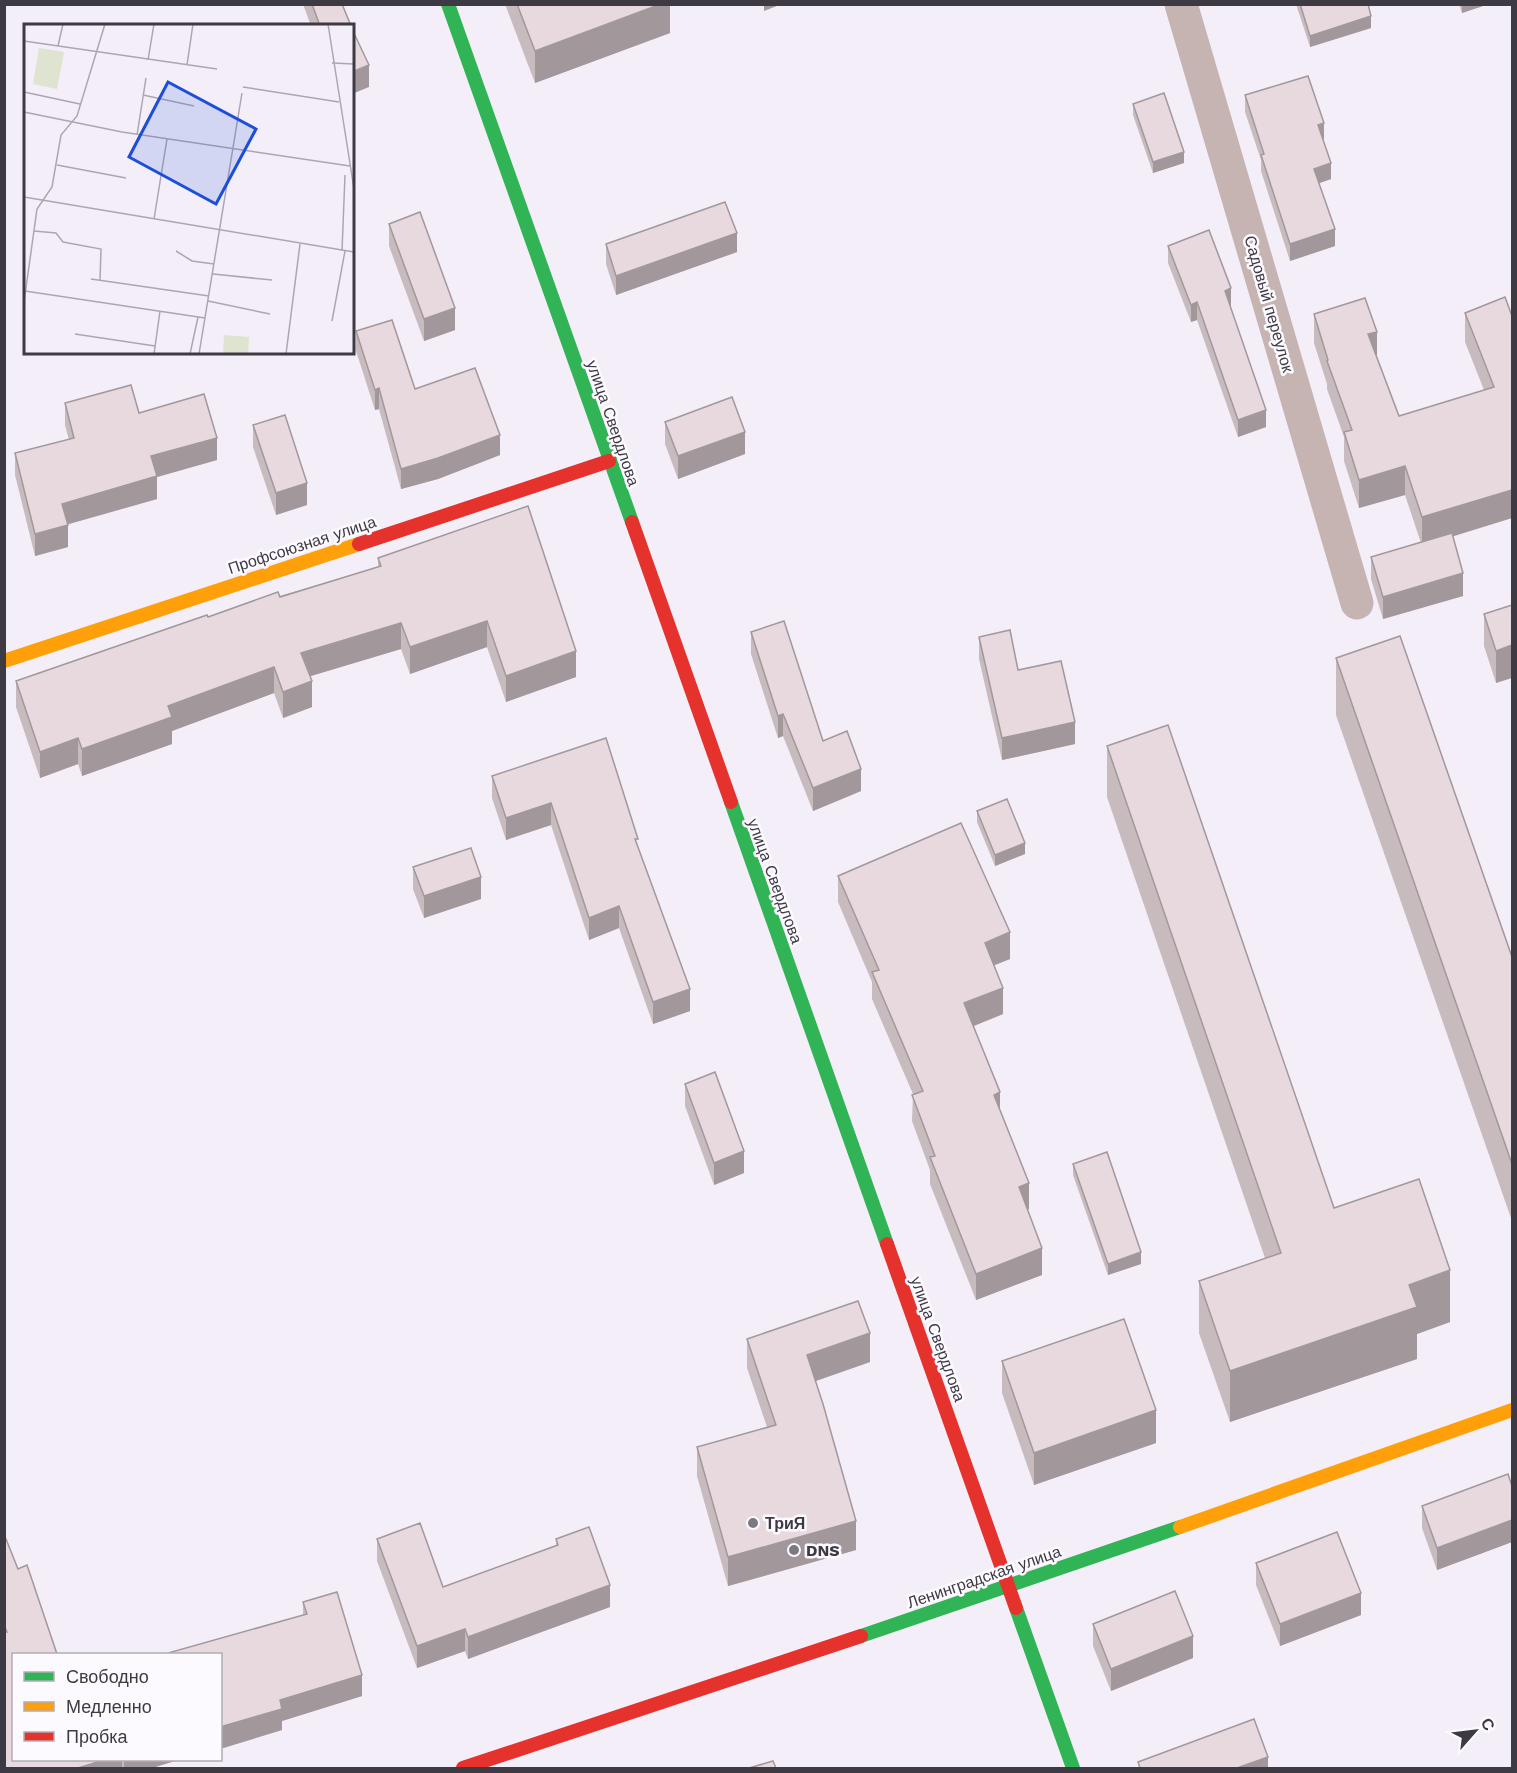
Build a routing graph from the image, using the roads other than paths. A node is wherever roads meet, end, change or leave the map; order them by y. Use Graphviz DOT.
graph roads {
  1 [pos="448,4"];
  2 [pos="1181,4"];
  3 [pos="609,461"];
  4 [pos="1357,603"];
  5 [pos="4,661"];
  6 [pos="1512,1410"];
  7 [pos="1008,1587"];
  8 [pos="463,1768"];
  9 [pos="1073,1768"];
  1 -- 3 [label="street, улица Свердлова"];
  2 -- 4 [label="street, Садовый переулок"];
  3 -- 5 [label="street, Профсоюзная улица"];
  3 -- 7 [label="street, улица Свердлова"];
  6 -- 7 [label="street, Ленинградская улица"];
  7 -- 8 [label="street, Ленинградская улица"];
  7 -- 9 [label="street, улица Свердлова"];
}
